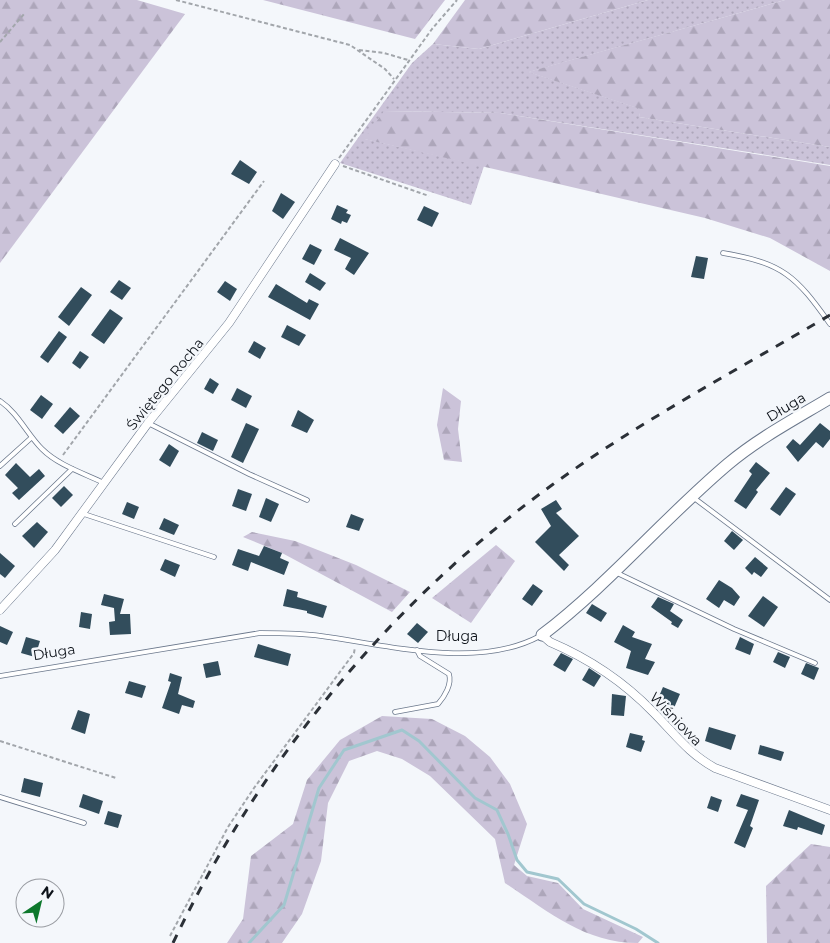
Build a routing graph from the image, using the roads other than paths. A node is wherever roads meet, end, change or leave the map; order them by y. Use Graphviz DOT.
graph roads {
  1 [pos="335,164"];
  2 [pos="723,253"];
  3 [pos="830,324"];
  4 [pos="830,398"];
  5 [pos="0,401"];
  6 [pos="148,423"];
  7 [pos="31,438"];
  8 [pos="0,466"];
  9 [pos="72,469"];
  10 [pos="104,483"];
  11 [pos="692,496"];
  12 [pos="306,500"];
  13 [pos="84,514"];
  14 [pos="15,524"];
  15 [pos="214,557"];
  16 [pos="616,572"];
  17 [pos="830,600"];
  18 [pos="0,610"];
  19 [pos="542,635"];
  20 [pos="417,650"];
  21 [pos="815,663"];
  22 [pos="0,676"];
  23 [pos="395,712"];
  24 [pos="0,797"];
  25 [pos="830,810"];
  26 [pos="84,824"];
  1 -- 6 [label="street, Świętego Rocha"];
  2 -- 3 [label="lane"];
  4 -- 11 [label="street, Długa"];
  5 -- 7 [label="lane"];
  6 -- 10 [label="street, Świętego Rocha"];
  6 -- 12 [label="lane"];
  7 -- 8 [label="lane"];
  7 -- 9 [label="lane"];
  9 -- 10 [label="lane"];
  9 -- 14 [label="lane"];
  10 -- 13 [label="street, Świętego Rocha"];
  11 -- 16 [label="street, Długa"];
  11 -- 17 [label="lane"];
  13 -- 15 [label="lane"];
  13 -- 18 [label="street, Świętego Rocha"];
  16 -- 19 [label="street, Długa"];
  16 -- 21 [label="lane"];
  19 -- 20 [label="lane, Długa"];
  19 -- 25 [label="street, Wiśniowa"];
  20 -- 22 [label="lane, Długa"];
  20 -- 23 [label="lane"];
  24 -- 26 [label="lane"];
}
